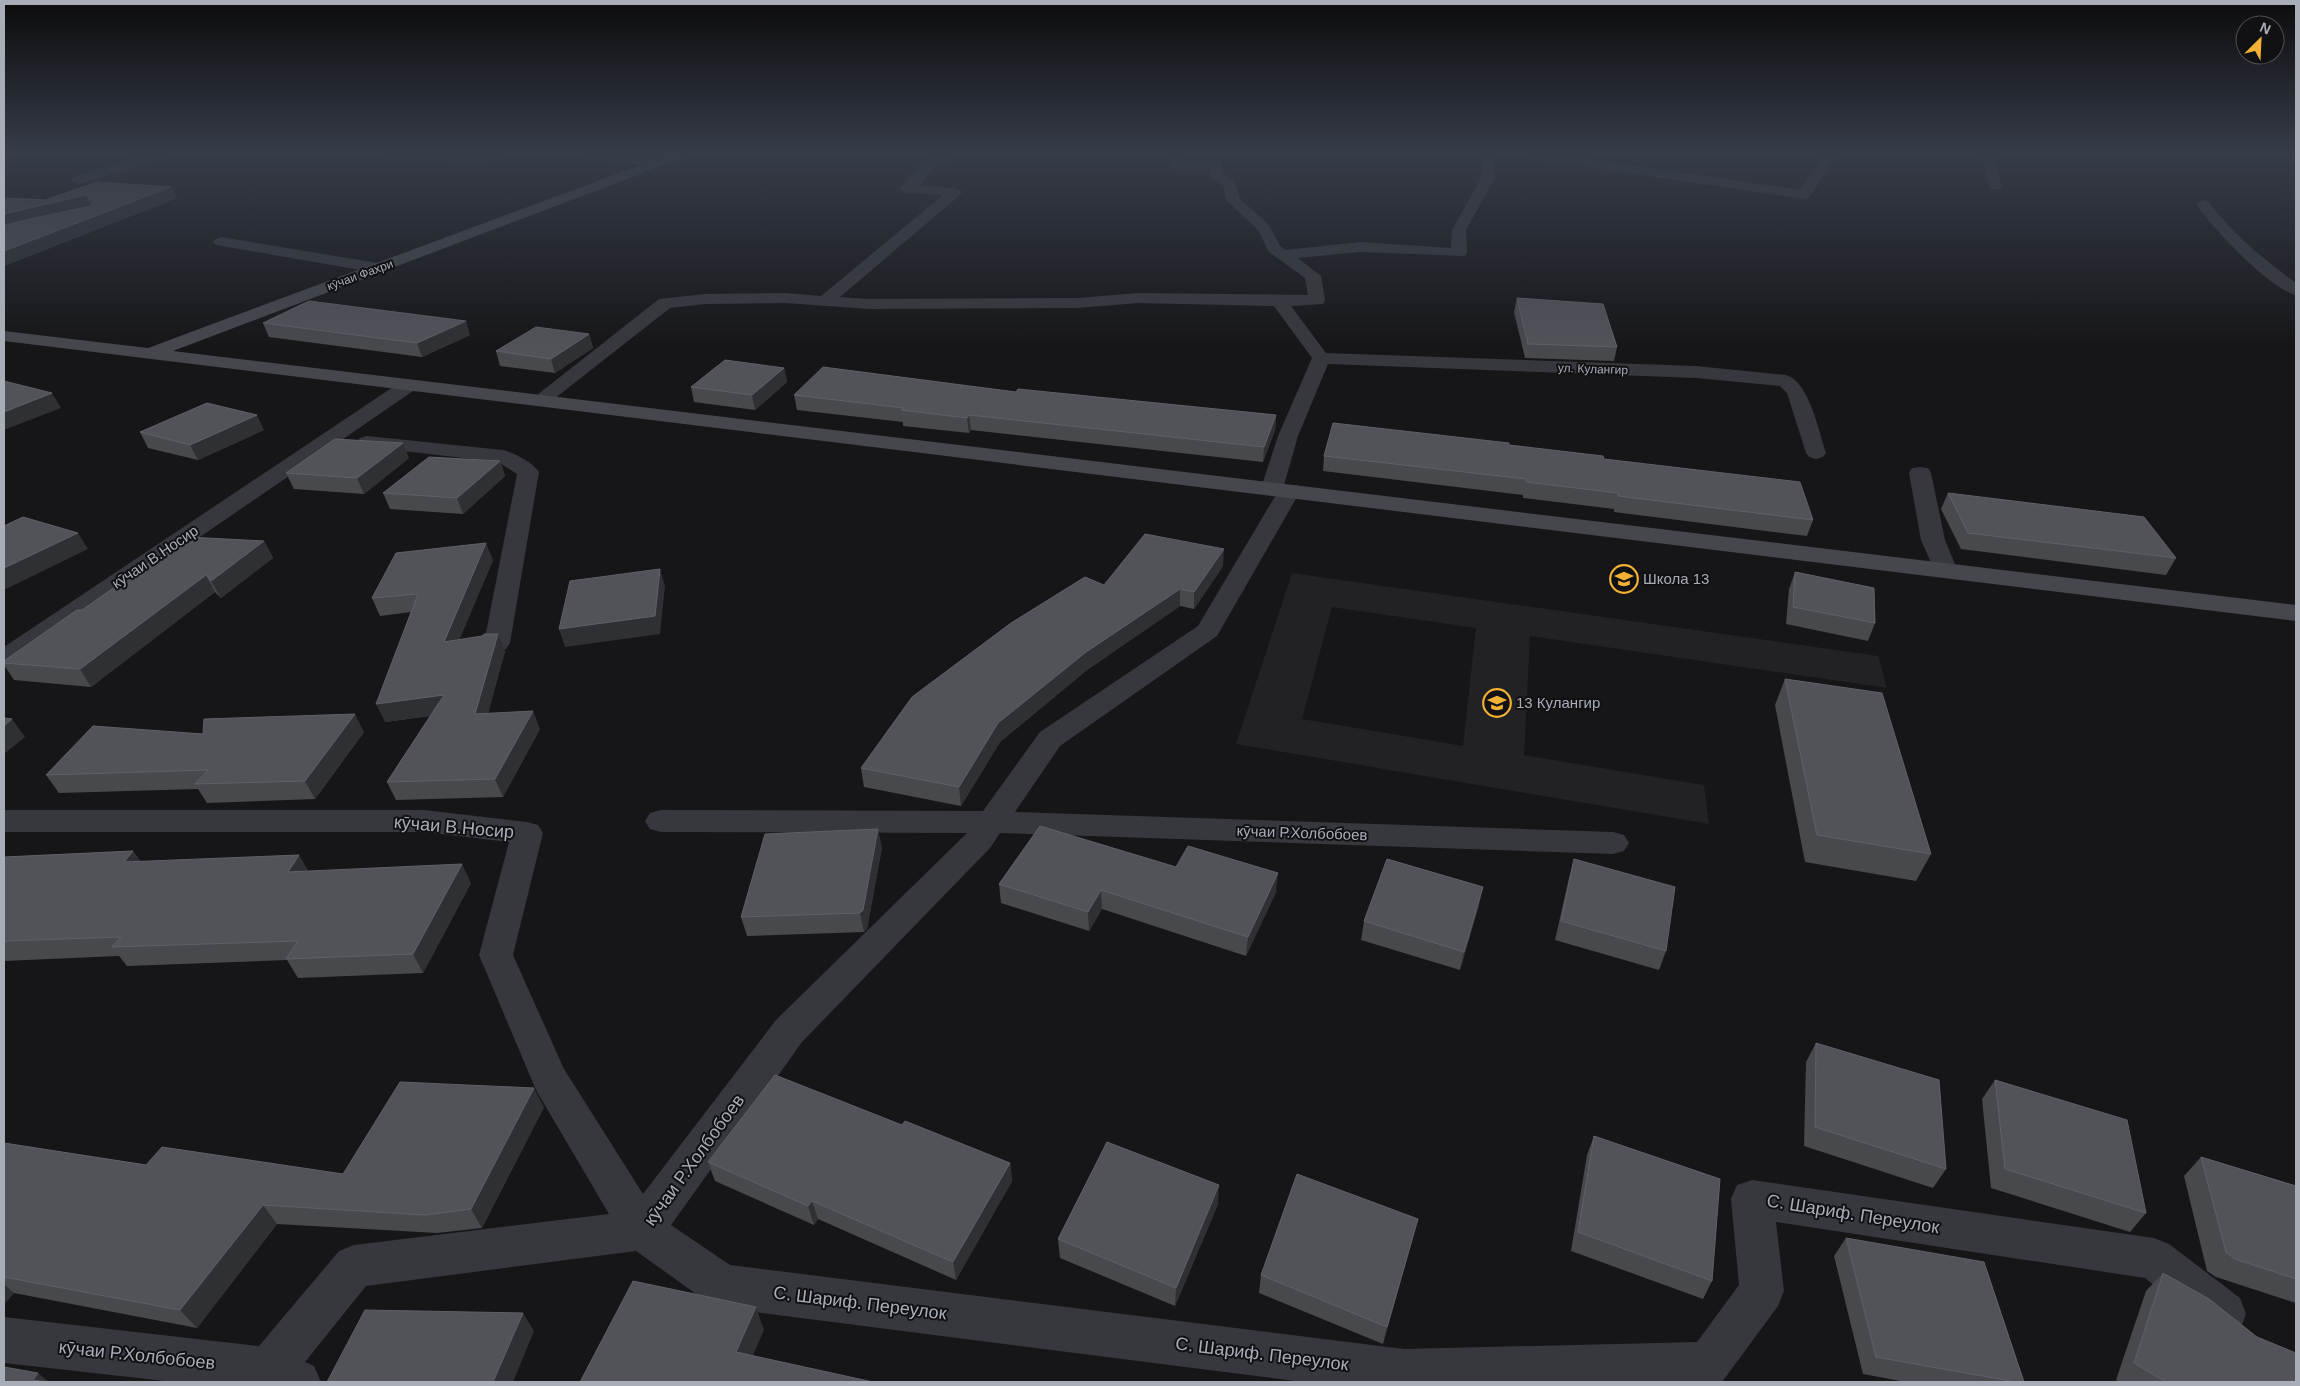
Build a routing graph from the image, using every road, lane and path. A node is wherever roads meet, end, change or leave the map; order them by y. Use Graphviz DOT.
graph roads {
  1 [pos="510,219"];
  2 [pos="923,219"];
  3 [pos="1254,219"];
  4 [pos="1465,219"];
  5 [pos="2214,219"];
  6 [pos="221,242"];
  7 [pos="1284,255"];
  8 [pos="378,268"];
  9 [pos="2296,290"];
  10 [pos="825,301"];
  11 [pos="1279,301"];
  12 [pos="4,336"];
  13 [pos="150,353"];
  14 [pos="1321,358"];
  15 [pos="408,385"];
  16 [pos="542,399"];
  17 [pos="330,438"];
  18 [pos="1816,453"];
  19 [pos="1920,473"];
  20 [pos="1281,489"];
  21 [pos="1945,569"];
  22 [pos="2296,613"];
  23 [pos="496,643"];
  24 [pos="4,659"];
  25 [pos="661,821"];
  26 [pos="4,822"];
  27 [pos="992,822"];
  28 [pos="1613,843"];
  29 [pos="642,1230"];
  30 [pos="2254,1337"];
  31 [pos="4,1340"];
  32 [pos="284,1376"];
  1 -- 8 [label="main road, кӯчаи Фахри"];
  2 -- 10 [label="street"];
  3 -- 7 [label="street"];
  4 -- 7 [label="street"];
  5 -- 9 [label="street"];
  6 -- 8 [label="street"];
  7 -- 11 [label="street"];
  8 -- 13 [label="main road, кӯчаи Фахри"];
  10 -- 11 [label="street"];
  10 -- 16 [label="street"];
  11 -- 14 [label="street"];
  12 -- 13 [label="main road"];
  13 -- 15 [label="main road"];
  14 -- 18 [label="street, ул. Кулангир"];
  14 -- 20 [label="street, кӯчаи Р.Холбобоев"];
  15 -- 16 [label="main road"];
  15 -- 17 [label="street, кӯчаи В.Носир"];
  16 -- 20 [label="main road"];
  17 -- 23 [label="street"];
  17 -- 24 [label="street, кӯчаи В.Носир"];
  19 -- 21 [label="street"];
  20 -- 21 [label="main road"];
  20 -- 27 [label="street, кӯчаи Р.Холбобоев"];
  21 -- 22 [label="main road"];
  25 -- 27 [label="street, кӯчаи Р.Холбобоев"];
  26 -- 29 [label="street, кӯчаи В.Носир"];
  27 -- 28 [label="street, кӯчаи Р.Холбобоев"];
  27 -- 29 [label="street, кӯчаи Р.Холбобоев"];
  29 -- 30 [label="street, С. Шариф. Переулок"];
  29 -- 32 [label="street, кӯчаи Р.Холбобоев"];
  31 -- 32 [label="street, кӯчаи Р.Холбобоев"];
}
